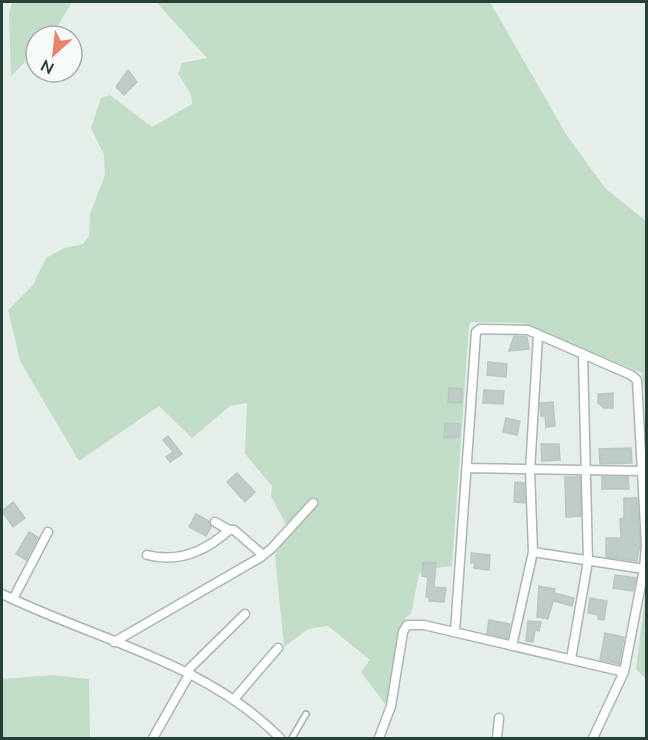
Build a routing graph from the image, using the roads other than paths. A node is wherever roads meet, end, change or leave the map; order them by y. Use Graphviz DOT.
graph roads {
  1 [pos="538,336"];
  2 [pos="584,356"];
  3 [pos="468,468"];
  4 [pos="585,470"];
  5 [pos="530,471"];
  6 [pos="641,471"];
  7 [pos="313,503"];
  8 [pos="215,522"];
  9 [pos="229,530"];
  10 [pos="48,532"];
  11 [pos="532,552"];
  12 [pos="147,555"];
  13 [pos="263,555"];
  14 [pos="588,561"];
  15 [pos="644,570"];
  16 [pos="2,594"];
  17 [pos="13,599"];
  18 [pos="245,614"];
  19 [pos="454,632"];
  20 [pos="114,642"];
  21 [pos="512,646"];
  22 [pos="279,648"];
  23 [pos="571,660"];
  24 [pos="188,672"];
  25 [pos="624,672"];
  26 [pos="235,698"];
  27 [pos="306,714"];
  28 [pos="500,718"];
  29 [pos="153,738"];
  30 [pos="280,738"];
  31 [pos="292,738"];
  32 [pos="379,738"];
  33 [pos="497,738"];
  34 [pos="592,738"];
  1 -- 2 [label="street"];
  1 -- 3 [label="street"];
  1 -- 5 [label="street"];
  2 -- 4 [label="street"];
  2 -- 6 [label="street"];
  3 -- 5 [label="street"];
  3 -- 19 [label="street"];
  4 -- 5 [label="street"];
  4 -- 6 [label="street"];
  4 -- 14 [label="street"];
  5 -- 11 [label="street"];
  6 -- 15 [label="street"];
  7 -- 13 [label="street"];
  8 -- 9 [label="street"];
  9 -- 12 [label="street"];
  9 -- 13 [label="street"];
  10 -- 17 [label="street"];
  11 -- 14 [label="street"];
  11 -- 21 [label="street"];
  13 -- 20 [label="street"];
  14 -- 15 [label="street"];
  14 -- 23 [label="street"];
  15 -- 25 [label="street"];
  16 -- 17 [label="street"];
  17 -- 20 [label="street"];
  18 -- 24 [label="street"];
  19 -- 21 [label="street"];
  19 -- 32 [label="street"];
  20 -- 24 [label="street"];
  21 -- 23 [label="street"];
  22 -- 26 [label="street"];
  23 -- 25 [label="street"];
  24 -- 26 [label="street"];
  24 -- 29 [label="street"];
  25 -- 34 [label="street"];
  26 -- 30 [label="street"];
  27 -- 31 [label="lane"];
  28 -- 33 [label="street"];
}
